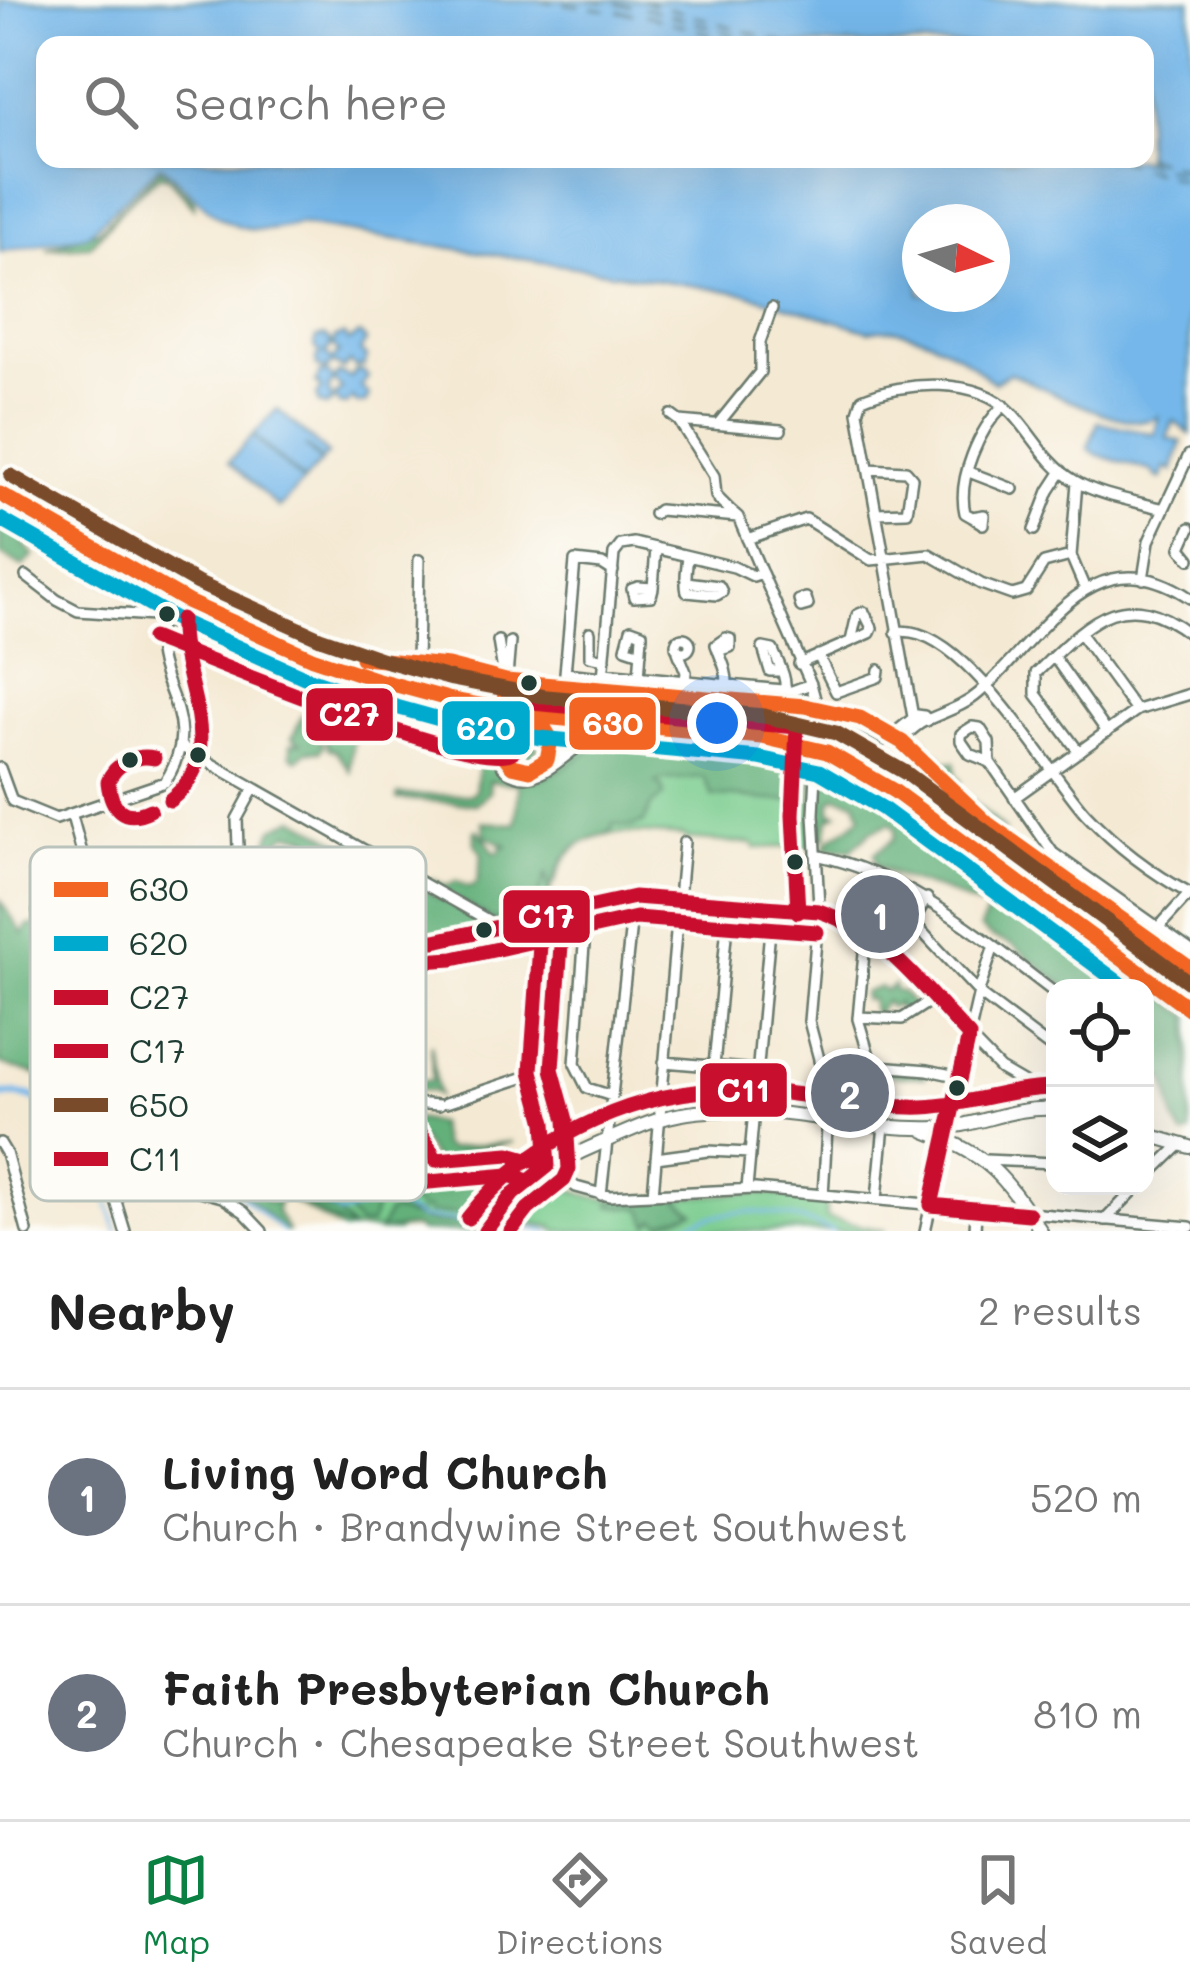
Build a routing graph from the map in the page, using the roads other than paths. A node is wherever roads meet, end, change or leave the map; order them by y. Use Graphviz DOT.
graph roads {
  1 [pos="772,308"];
  2 [pos="1004,405"];
  3 [pos="696,422"];
  4 [pos="718,424"];
  5 [pos="781,430"];
  6 [pos="692,441"];
  7 [pos="1189,455"];
  8 [pos="868,469"];
  9 [pos="969,472"];
  10 [pos="1062,472"];
  11 [pos="0,480"];
  12 [pos="1077,482"];
  13 [pos="1013,489"];
  14 [pos="0,494"];
  15 [pos="718,498"];
  16 [pos="1164,509"];
  17 [pos="876,513"];
  18 [pos="654,514"];
  19 [pos="711,514"];
  20 [pos="734,514"];
  21 [pos="972,517"];
  22 [pos="1190,528"];
  23 [pos="1034,530"];
  24 [pos="747,539"];
  25 [pos="656,548"];
  26 [pos="688,556"];
  27 [pos="1070,556"];
  28 [pos="1190,559"];
  29 [pos="419,560"];
  30 [pos="884,560"];
  31 [pos="613,571"];
  32 [pos="762,573"];
  33 [pos="26,576"];
  34 [pos="1143,579"];
  35 [pos="686,582"];
  36 [pos="652,588"];
  37 [pos="1085,589"];
  38 [pos="1190,598"];
  39 [pos="799,604"];
  40 [pos="779,613"];
  41 [pos="160,618"];
  42 [pos="244,620"];
  43 [pos="590,632"];
  44 [pos="896,632"];
  45 [pos="1081,634"];
  46 [pos="1190,634"];
  47 [pos="851,641"];
  48 [pos="504,642"];
  49 [pos="417,645"];
  50 [pos="678,652"];
  51 [pos="718,652"];
  52 [pos="641,653"];
  53 [pos="818,655"];
  54 [pos="1054,656"];
  55 [pos="605,659"];
  56 [pos="505,662"];
  57 [pos="801,663"];
  58 [pos="418,664"];
  59 [pos="448,666"];
  60 [pos="782,671"];
  61 [pos="639,678"];
  62 [pos="504,680"];
  63 [pos="603,680"];
  64 [pos="867,681"];
  65 [pos="685,682"];
  66 [pos="986,684"];
  67 [pos="810,685"];
  68 [pos="727,686"];
  69 [pos="785,691"];
  70 [pos="1190,694"];
  71 [pos="502,708"];
  72 [pos="819,711"];
  73 [pos="1136,711"];
  74 [pos="913,717"];
  75 [pos="842,719"];
  76 [pos="926,721"];
  77 [pos="1107,731"];
  78 [pos="697,732"];
  79 [pos="500,733"];
  80 [pos="903,734"];
  81 [pos="818,739"];
  82 [pos="182,747"];
  83 [pos="1078,752"];
  84 [pos="990,762"];
  85 [pos="0,768"];
  86 [pos="817,772"];
  87 [pos="1052,772"];
  88 [pos="254,788"];
  89 [pos="1014,798"];
  90 [pos="967,806"];
  91 [pos="72,816"];
  92 [pos="927,816"];
  93 [pos="684,842"];
  94 [pos="80,847"];
  95 [pos="238,847"];
  96 [pos="358,847"];
  97 [pos="816,854"];
  98 [pos="426,885"];
  99 [pos="1190,893"];
  100 [pos="634,897"];
  101 [pos="927,898"];
  102 [pos="678,899"];
  103 [pos="729,903"];
  104 [pos="587,906"];
  105 [pos="1088,906"];
  106 [pos="772,907"];
  107 [pos="818,911"];
  108 [pos="542,916"];
  109 [pos="913,922"];
  110 [pos="500,927"];
  111 [pos="1158,928"];
  112 [pos="866,931"];
  113 [pos="426,942"];
  114 [pos="994,946"];
  115 [pos="1190,950"];
  116 [pos="892,956"];
  117 [pos="1187,976"];
  118 [pos="1046,986"];
  119 [pos="979,992"];
  120 [pos="933,999"];
  121 [pos="1190,1010"];
  122 [pos="858,1017"];
  123 [pos="969,1036"];
  124 [pos="1046,1045"];
  125 [pos="819,1061"];
  126 [pos="664,1062"];
  127 [pos="872,1065"];
  128 [pos="714,1066"];
  129 [pos="758,1070"];
  130 [pos="528,1076"];
  131 [pos="961,1077"];
  132 [pos="1027,1088"];
  133 [pos="612,1096"];
  134 [pos="1046,1100"];
  135 [pos="426,1103"];
  136 [pos="1046,1106"];
  137 [pos="1030,1108"];
  138 [pos="754,1114"];
  139 [pos="659,1120"];
  140 [pos="830,1120"];
  141 [pos="884,1125"];
  142 [pos="947,1133"];
  143 [pos="1154,1137"];
  144 [pos="608,1140"];
  145 [pos="0,1143"];
  146 [pos="1187,1147"];
  147 [pos="750,1154"];
  148 [pos="656,1158"];
  149 [pos="985,1160"];
  150 [pos="1046,1163"];
  151 [pos="548,1166"];
  152 [pos="1154,1169"];
  153 [pos="528,1181"];
  154 [pos="426,1182"];
  155 [pos="747,1189"];
  156 [pos="653,1194"];
  157 [pos="602,1195"];
  158 [pos="1129,1195"];
  159 [pos="823,1196"];
  160 [pos="878,1199"];
  161 [pos="116,1201"];
  162 [pos="228,1201"];
  163 [pos="931,1204"];
  164 [pos="976,1209"];
  165 [pos="1029,1214"];
  166 [pos="1105,1220"];
  167 [pos="1183,1228"];
  168 [pos="486,1230"];
  169 [pos="27,1231"];
  170 [pos="125,1231"];
  171 [pos="262,1231"];
  172 [pos="925,1231"];
  173 [pos="975,1231"];
  174 [pos="1026,1231"];
  175 [pos="1042,1231"];
  1 -- 4 [label="street"];
  2 -- 8 [label="street"];
  2 -- 9 [label="street"];
  2 -- 10 [label="street"];
  3 -- 4 [label="street"];
  3 -- 6 [label="street"];
  3 -- 6 [label="street"];
  4 -- 5 [label="street"];
  6 -- 15 [label="street"];
  7 -- 16 [label="street"];
  8 -- 17 [label="street"];
  8 -- 17 [label="street"];
  9 -- 13 [label="street"];
  9 -- 21 [label="street"];
  10 -- 12 [label="street"];
  10 -- 23 [label="street"];
  11 -- 42 [label="highway"];
  12 -- 16 [label="street"];
  12 -- 27 [label="street"];
  14 -- 71 [label="highway"];
  15 -- 19 [label="street"];
  15 -- 20 [label="street"];
  16 -- 34 [label="street"];
  17 -- 30 [label="street"];
  18 -- 19 [label="street"];
  19 -- 20 [label="street"];
  20 -- 24 [label="street"];
  22 -- 28 [label="street"];
  24 -- 30 [label="street"];
  24 -- 32 [label="street"];
  25 -- 26 [label="street"];
  25 -- 31 [label="street"];
  25 -- 36 [label="street"];
  26 -- 32 [label="street"];
  26 -- 35 [label="street"];
  27 -- 30 [label="street"];
  27 -- 37 [label="street"];
  29 -- 49 [label="street"];
  30 -- 44 [label="street"];
  31 -- 55 [label="street"];
  31 -- 63 [label="street"];
  32 -- 40 [label="street"];
  33 -- 41 [label="street"];
  34 -- 37 [label="street"];
  34 -- 38 [label="street"];
  37 -- 66 [label="street"];
  39 -- 40 [label="street"];
  40 -- 57 [label="street"];
  41 -- 79 [label="street"];
  41 -- 82 [label="street"];
  42 -- 58 [label="highway"];
  42 -- 71 [label="highway"];
  43 -- 55 [label="street"];
  44 -- 66 [label="street"];
  44 -- 74 [label="street"];
  45 -- 46 [label="street"];
  45 -- 54 [label="street"];
  45 -- 73 [label="street"];
  47 -- 53 [label="street"];
  48 -- 56 [label="street"];
  49 -- 58 [label="street"];
  49 -- 59 [label="street"];
  50 -- 65 [label="street"];
  51 -- 68 [label="street"];
  52 -- 61 [label="street"];
  53 -- 57 [label="street"];
  53 -- 64 [label="street"];
  54 -- 77 [label="street"];
  54 -- 83 [label="street"];
  55 -- 63 [label="street"];
  56 -- 62 [label="street"];
  56 -- 62 [label="street"];
  57 -- 67 [label="street"];
  58 -- 59 [label="highway"];
  58 -- 62 [label="street"];
  59 -- 62 [label="street"];
  60 -- 69 [label="street"];
  61 -- 63 [label="street"];
  61 -- 65 [label="street"];
  62 -- 63 [label="street"];
  62 -- 79 [label="street"];
  63 -- 72 [label="street"];
  65 -- 68 [label="street"];
  66 -- 76 [label="street"];
  66 -- 87 [label="street"];
  67 -- 69 [label="street"];
  67 -- 72 [label="street"];
  68 -- 69 [label="street"];
  70 -- 73 [label="street"];
  71 -- 78 [label="highway"];
  71 -- 79 [label="highway"];
  71 -- 81 [label="highway"];
  72 -- 75 [label="street"];
  72 -- 80 [label="street"];
  72 -- 81 [label="street"];
  73 -- 77 [label="street"];
  74 -- 76 [label="street"];
  74 -- 80 [label="street"];
  75 -- 80 [label="street"];
  75 -- 81 [label="street"];
  76 -- 80 [label="street"];
  77 -- 83 [label="street"];
  78 -- 79 [label="highway"];
  78 -- 81 [label="highway"];
  80 -- 90 [label="street"];
  81 -- 86 [label="street"];
  81 -- 92 [label="highway"];
  81 -- 105 [label="highway"];
  82 -- 88 [label="street"];
  82 -- 91 [label="street"];
  83 -- 87 [label="street"];
  84 -- 89 [label="street"];
  85 -- 91 [label="street"];
  86 -- 92 [label="highway"];
  86 -- 97 [label="street"];
  87 -- 89 [label="street"];
  87 -- 99 [label="street"];
  88 -- 95 [label="street"];
  88 -- 96 [label="street"];
  89 -- 111 [label="street"];
  90 -- 105 [label="highway"];
  90 -- 117 [label="street"];
  91 -- 94 [label="street"];
  92 -- 121 [label="highway"];
  93 -- 102 [label="street"];
  97 -- 101 [label="street"];
  97 -- 107 [label="street"];
  98 -- 110 [label="street"];
  99 -- 111 [label="street"];
  100 -- 102 [label="street"];
  100 -- 104 [label="street"];
  100 -- 133 [label="street"];
  101 -- 109 [label="street"];
  101 -- 114 [label="street"];
  102 -- 103 [label="street"];
  102 -- 126 [label="street"];
  103 -- 106 [label="street"];
  103 -- 128 [label="street"];
  104 -- 108 [label="street"];
  104 -- 133 [label="street"];
  105 -- 117 [label="highway"];
  106 -- 107 [label="street"];
  106 -- 129 [label="street"];
  107 -- 112 [label="street"];
  107 -- 125 [label="street"];
  108 -- 110 [label="street"];
  108 -- 130 [label="street"];
  109 -- 116 [label="street"];
  109 -- 119 [label="street"];
  110 -- 113 [label="street"];
  111 -- 115 [label="street"];
  112 -- 116 [label="street"];
  112 -- 122 [label="street"];
  114 -- 118 [label="street"];
  114 -- 119 [label="street"];
  116 -- 120 [label="street"];
  119 -- 123 [label="street"];
  119 -- 124 [label="street"];
  120 -- 122 [label="street"];
  120 -- 123 [label="street"];
  122 -- 127 [label="street"];
  123 -- 131 [label="street"];
  123 -- 132 [label="street"];
  125 -- 127 [label="street"];
  125 -- 140 [label="street"];
  126 -- 128 [label="street"];
  126 -- 139 [label="street"];
  127 -- 131 [label="street"];
  128 -- 129 [label="street"];
  129 -- 138 [label="street"];
  130 -- 135 [label="street"];
  130 -- 151 [label="street"];
  131 -- 142 [label="street"];
  132 -- 134 [label="street"];
  132 -- 137 [label="street"];
  133 -- 144 [label="street"];
  136 -- 137 [label="main road"];
  137 -- 142 [label="main road"];
  138 -- 139 [label="main road"];
  138 -- 140 [label="main road"];
  138 -- 147 [label="street"];
  139 -- 144 [label="main road"];
  139 -- 148 [label="street"];
  140 -- 141 [label="main road"];
  140 -- 159 [label="street"];
  141 -- 142 [label="main road"];
  141 -- 160 [label="street"];
  142 -- 149 [label="main road"];
  142 -- 163 [label="street"];
  143 -- 146 [label="main road"];
  144 -- 151 [label="main road"];
  144 -- 157 [label="street"];
  145 -- 169 [label="street"];
  146 -- 152 [label="street"];
  147 -- 148 [label="street"];
  147 -- 155 [label="street"];
  148 -- 156 [label="street"];
  149 -- 150 [label="street"];
  149 -- 165 [label="main road"];
  151 -- 153 [label="main road"];
  151 -- 157 [label="street"];
  153 -- 154 [label="street"];
  153 -- 168 [label="main road"];
  155 -- 156 [label="street"];
  155 -- 159 [label="street"];
  156 -- 157 [label="street"];
  158 -- 166 [label="street"];
  159 -- 160 [label="street"];
  160 -- 163 [label="street"];
  161 -- 170 [label="street"];
  162 -- 171 [label="street"];
  163 -- 164 [label="street"];
  163 -- 172 [label="street"];
  164 -- 165 [label="street"];
  164 -- 173 [label="street"];
  165 -- 166 [label="street"];
  165 -- 174 [label="street"];
  165 -- 175 [label="main road"];
  166 -- 167 [label="street"];
}
